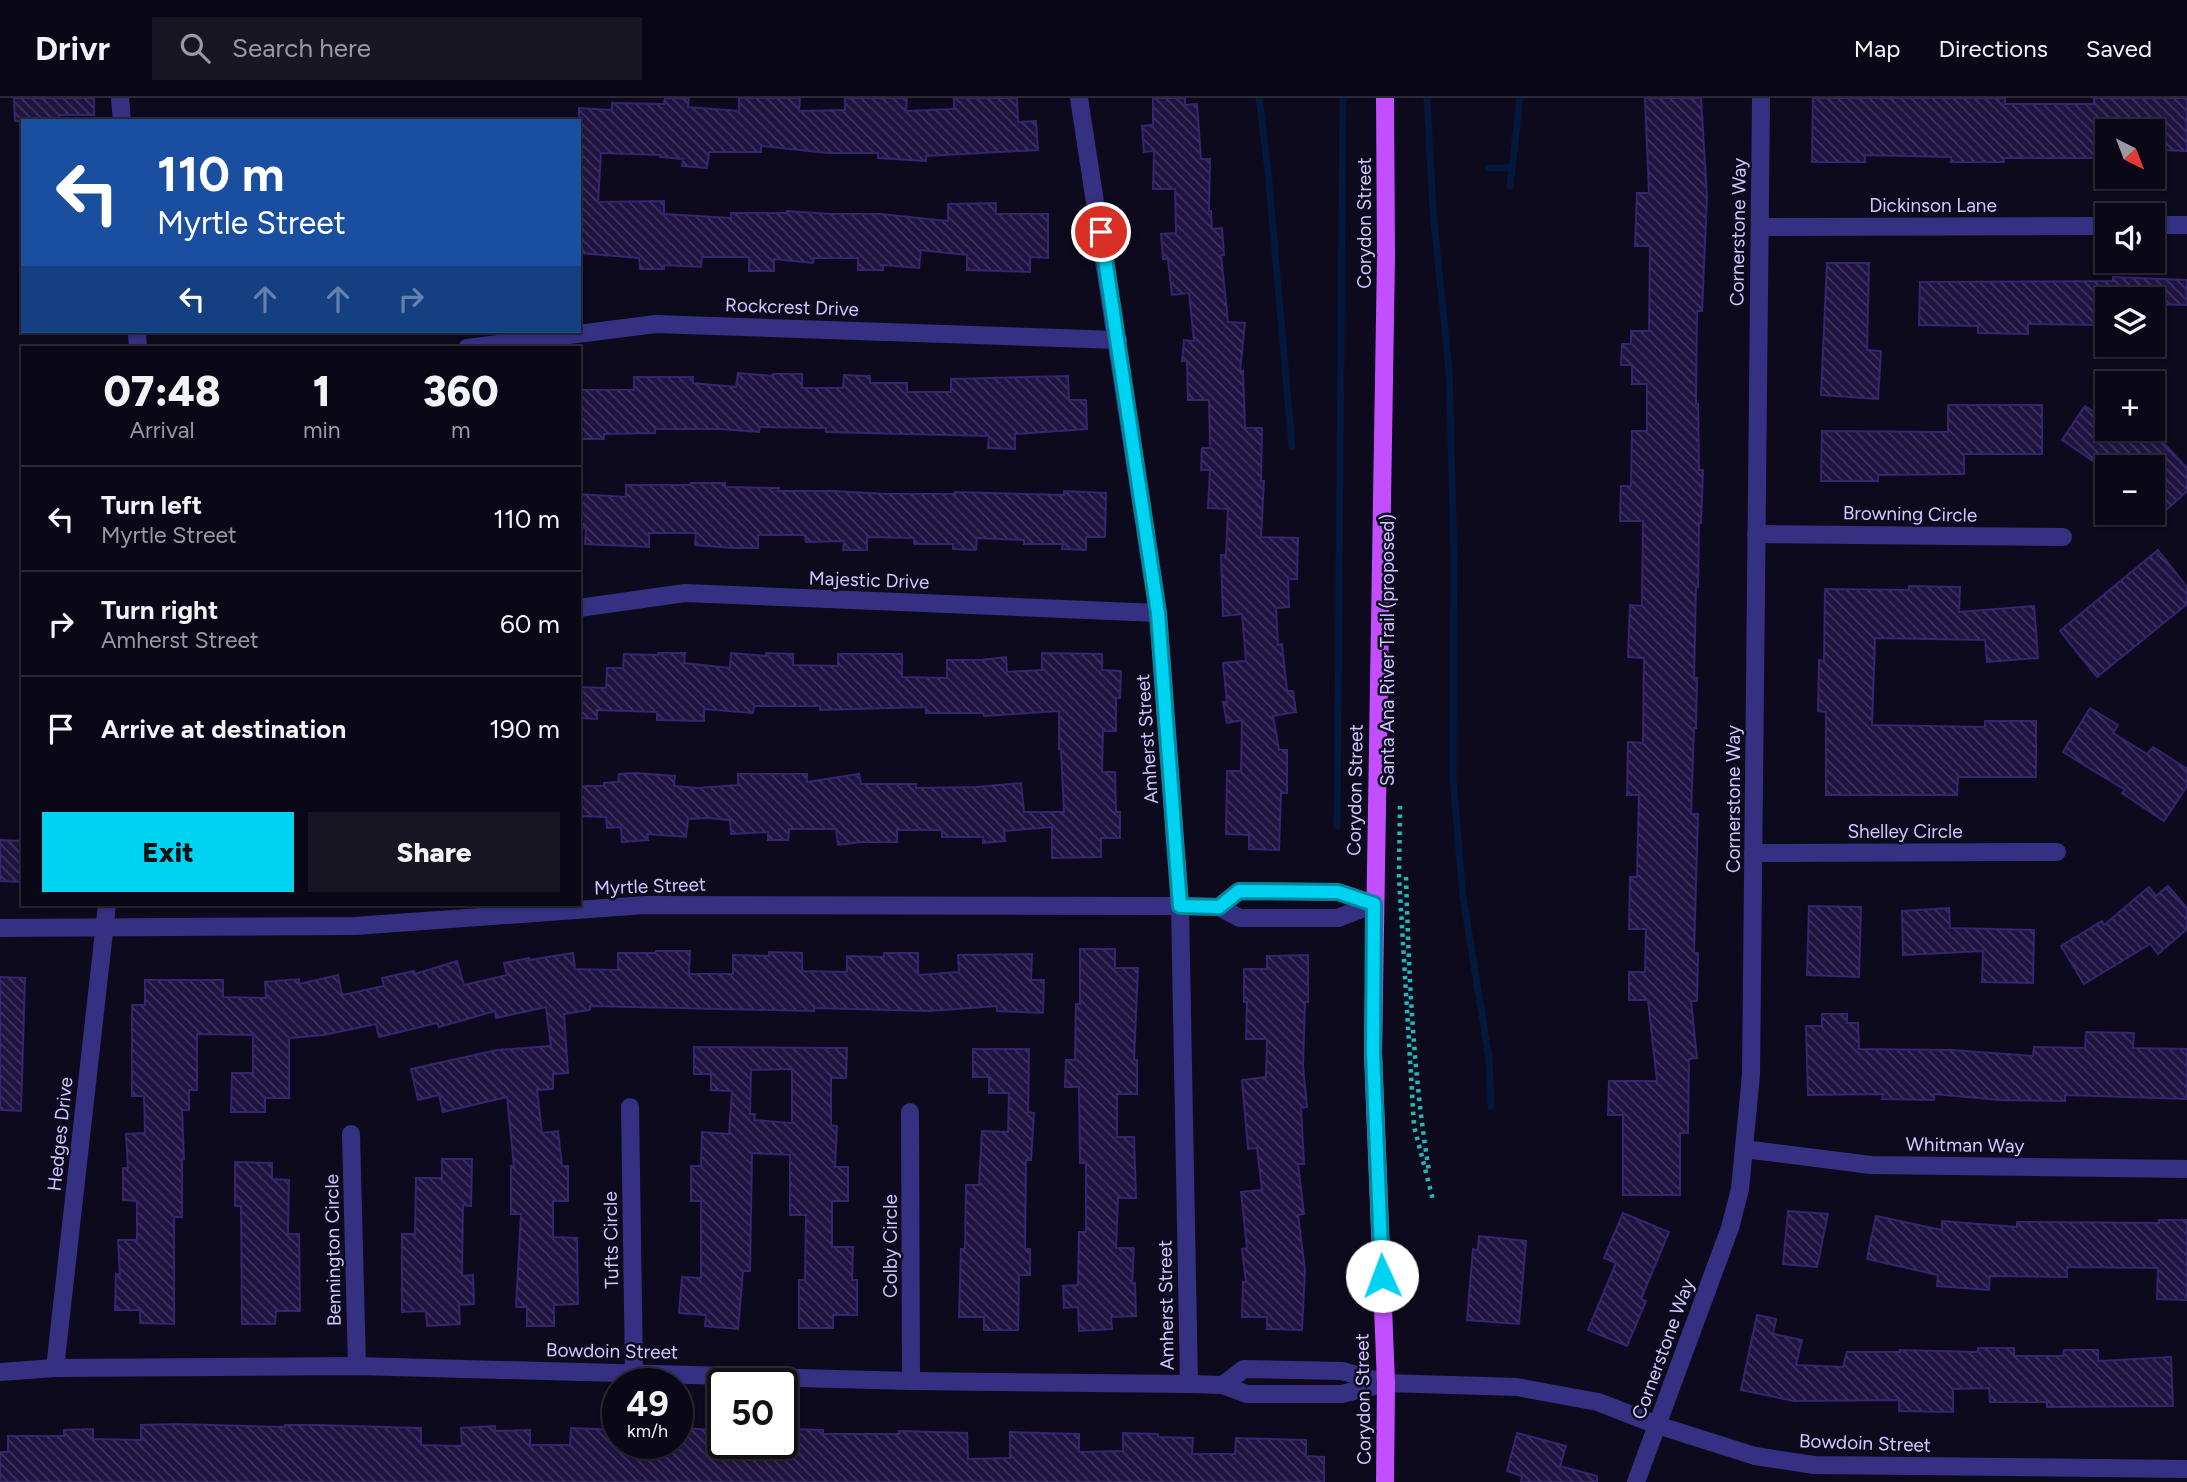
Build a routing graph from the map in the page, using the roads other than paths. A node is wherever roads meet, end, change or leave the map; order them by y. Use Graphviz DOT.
graph roads {
  1 [pos="120,98"];
  2 [pos="1079,98"];
  3 [pos="1385,98"];
  4 [pos="1761,98"];
  5 [pos="122,119"];
  6 [pos="2165,225"];
  7 [pos="2187,225"];
  8 [pos="2095,226"];
  9 [pos="1759,227"];
  10 [pos="1118,340"];
  11 [pos="483,346"];
  12 [pos="1756,534"];
  13 [pos="2063,537"];
  14 [pos="581,608"];
  15 [pos="1158,613"];
  16 [pos="2057,852"];
  17 [pos="1753,853"];
  18 [pos="1374,904"];
  19 [pos="107,906"];
  20 [pos="1180,906"];
  21 [pos="1219,907"];
  22 [pos="0,928"];
  23 [pos="104,928"];
  24 [pos="630,1107"];
  25 [pos="910,1112"];
  26 [pos="351,1134"];
  27 [pos="1744,1149"];
  28 [pos="2187,1169"];
  29 [pos="356,1366"];
  30 [pos="55,1368"];
  31 [pos="634,1368"];
  32 [pos="602,1371"];
  33 [pos="0,1372"];
  34 [pos="693,1374"];
  35 [pos="911,1381"];
  36 [pos="1386,1383"];
  37 [pos="1189,1384"];
  38 [pos="1657,1425"];
  39 [pos="2187,1469"];
  40 [pos="1385,1482"];
  41 [pos="1636,1482"];
  1 -- 5 [label="street"];
  2 -- 10 [label="street, Amherst Street"];
  3 -- 18 [label="main road, Corydon Street"];
  4 -- 9 [label="street, Cornerstone Way"];
  6 -- 7 [label="street"];
  8 -- 9 [label="street, Dickinson Lane"];
  9 -- 12 [label="street, Cornerstone Way"];
  10 -- 11 [label="street, Rockcrest Drive"];
  10 -- 15 [label="street, Amherst Street"];
  12 -- 13 [label="street, Browning Circle"];
  12 -- 17 [label="street, Cornerstone Way"];
  14 -- 15 [label="street, Majestic Drive"];
  15 -- 20 [label="street, Amherst Street"];
  16 -- 17 [label="street, Shelley Circle"];
  17 -- 27 [label="street, Cornerstone Way"];
  18 -- 21 [label="street, Myrtle Street"];
  18 -- 21 [label="street, Myrtle Street"];
  18 -- 36 [label="main road, Corydon Street"];
  19 -- 23 [label="street, Hedges Drive"];
  20 -- 21 [label="street, Myrtle Street"];
  20 -- 23 [label="street, Myrtle Street"];
  20 -- 37 [label="street, Amherst Street"];
  22 -- 23 [label="street, Myrtle Street"];
  23 -- 30 [label="street, Hedges Drive"];
  24 -- 31 [label="street, Tufts Circle"];
  25 -- 35 [label="street, Colby Circle"];
  26 -- 29 [label="street, Bennington Circle"];
  27 -- 28 [label="street, Whitman Way"];
  27 -- 38 [label="street, Cornerstone Way"];
  29 -- 30 [label="street, Bowdoin Street"];
  29 -- 32 [label="street, Bowdoin Street"];
  30 -- 33 [label="street, Bowdoin Street"];
  34 -- 35 [label="street, Bowdoin Street"];
  35 -- 37 [label="street, Bowdoin Street"];
  36 -- 37 [label="street, Bowdoin Street"];
  36 -- 38 [label="street, Bowdoin Street"];
  36 -- 40 [label="main road, Corydon Street"];
  38 -- 39 [label="street, Bowdoin Street"];
  38 -- 41 [label="street, Cornerstone Way"];
}
